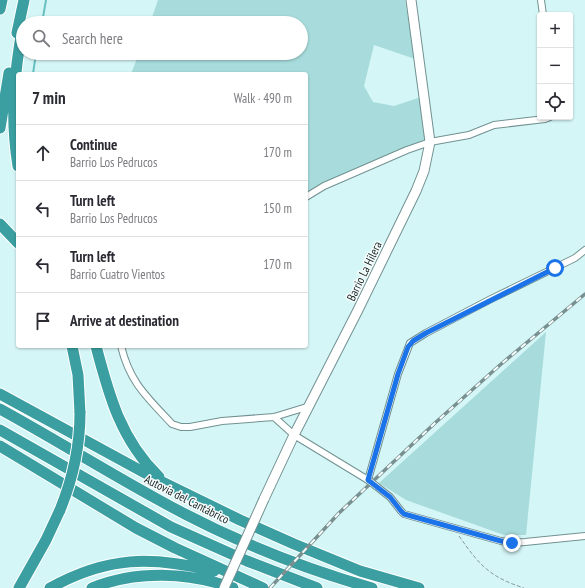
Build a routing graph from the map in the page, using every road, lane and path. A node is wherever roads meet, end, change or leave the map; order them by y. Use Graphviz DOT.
graph roads {
  1 [pos="2,0"];
  2 [pos="24,0"];
  3 [pos="28,0"];
  4 [pos="412,0"];
  5 [pos="541,0"];
  6 [pos="0,9"];
  7 [pos="543,12"];
  8 [pos="21,16"];
  9 [pos="25,16"];
  10 [pos="16,43"];
  11 [pos="18,60"];
  12 [pos="16,72"];
  13 [pos="16,73"];
  14 [pos="537,120"];
  15 [pos="0,128"];
  16 [pos="430,142"];
  17 [pos="16,151"];
  18 [pos="308,196"];
  19 [pos="0,224"];
  20 [pos="16,241"];
  21 [pos="585,250"];
  22 [pos="72,348"];
  23 [pos="97,348"];
  24 [pos="122,348"];
  25 [pos="0,394"];
  26 [pos="310,406"];
  27 [pos="0,409"];
  28 [pos="274,417"];
  29 [pos="0,430"];
  30 [pos="294,435"];
  31 [pos="0,446"];
  32 [pos="368,480"];
  33 [pos="188,495"];
  34 [pos="453,527"];
  35 [pos="585,536"];
  36 [pos="19,588"];
  37 [pos="50,588"];
  38 [pos="92,588"];
  39 [pos="224,588"];
  40 [pos="233,588"];
  41 [pos="263,588"];
  42 [pos="317,588"];
  43 [pos="372,588"];
  44 [pos="419,588"];
  45 [pos="524,588"];
  1 -- 6 [label="highway"];
  2 -- 8 [label="highway"];
  3 -- 9 [label="highway"];
  4 -- 16 [label="street, Barrio La Hilera"];
  5 -- 7 [label="street"];
  10 -- 15 [label="highway"];
  11 -- 12 [label="highway"];
  13 -- 17 [label="highway"];
  14 -- 16 [label="street"];
  16 -- 18 [label="street"];
  16 -- 26 [label="street, Barrio La Hilera"];
  19 -- 20 [label="highway"];
  21 -- 32 [label="street"];
  22 -- 36 [label="highway, bridge"];
  23 -- 33 [label="highway"];
  24 -- 28 [label="street"];
  25 -- 33 [label="highway"];
  26 -- 28 [label="street"];
  26 -- 30 [label="street, Barrio La Hilera"];
  27 -- 43 [label="highway, Autovía del Cantábrico"];
  28 -- 30 [label="street"];
  29 -- 42 [label="highway"];
  30 -- 32 [label="street"];
  30 -- 39 [label="street, Barrio La Hilera, bridge"];
  31 -- 41 [label="highway"];
  32 -- 34 [label="street, bridge"];
  33 -- 44 [label="highway"];
  34 -- 35 [label="street"];
  34 -- 45 [label="path"];
  37 -- 41 [label="highway"];
  38 -- 40 [label="highway"];
}
